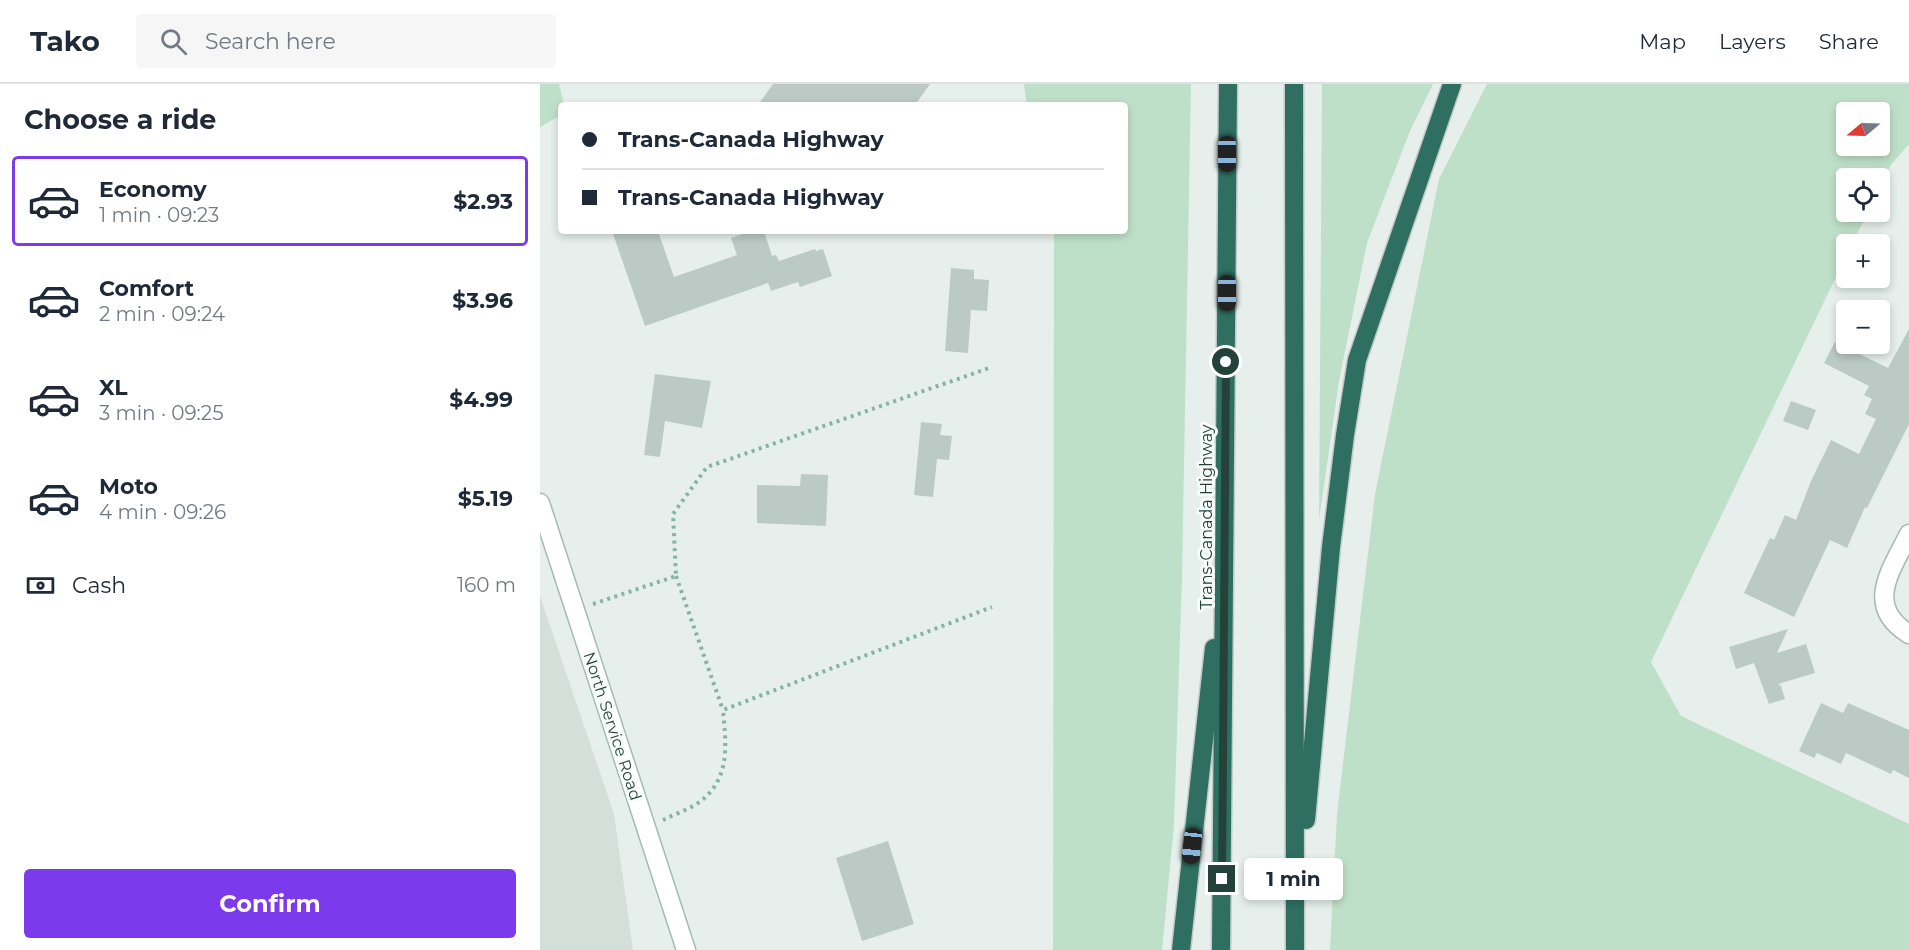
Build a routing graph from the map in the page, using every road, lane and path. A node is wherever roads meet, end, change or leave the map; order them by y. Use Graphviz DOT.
graph roads {
  1 [pos="1228,84"];
  2 [pos="1294,84"];
  3 [pos="1452,84"];
  4 [pos="989,368"];
  5 [pos="540,503"];
  6 [pos="1909,534"];
  7 [pos="1226,548"];
  8 [pos="676,576"];
  9 [pos="992,607"];
  10 [pos="575,610"];
  11 [pos="1909,634"];
  12 [pos="723,710"];
  13 [pos="646,829"];
  14 [pos="1296,929"];
  15 [pos="686,950"];
  16 [pos="1181,950"];
  17 [pos="1221,950"];
  18 [pos="1295,950"];
  1 -- 7 [label="highway, Trans-Canada Highway"];
  2 -- 14 [label="highway"];
  3 -- 14 [label="highway"];
  4 -- 8 [label="path"];
  5 -- 10 [label="street, North Service Road"];
  6 -- 11 [label="street"];
  7 -- 16 [label="highway"];
  7 -- 17 [label="highway, Trans-Canada Highway"];
  8 -- 10 [label="path"];
  8 -- 12 [label="path"];
  9 -- 12 [label="path"];
  10 -- 13 [label="street, North Service Road"];
  12 -- 13 [label="path"];
  13 -- 15 [label="street, North Service Road"];
  14 -- 18 [label="highway"];
}
